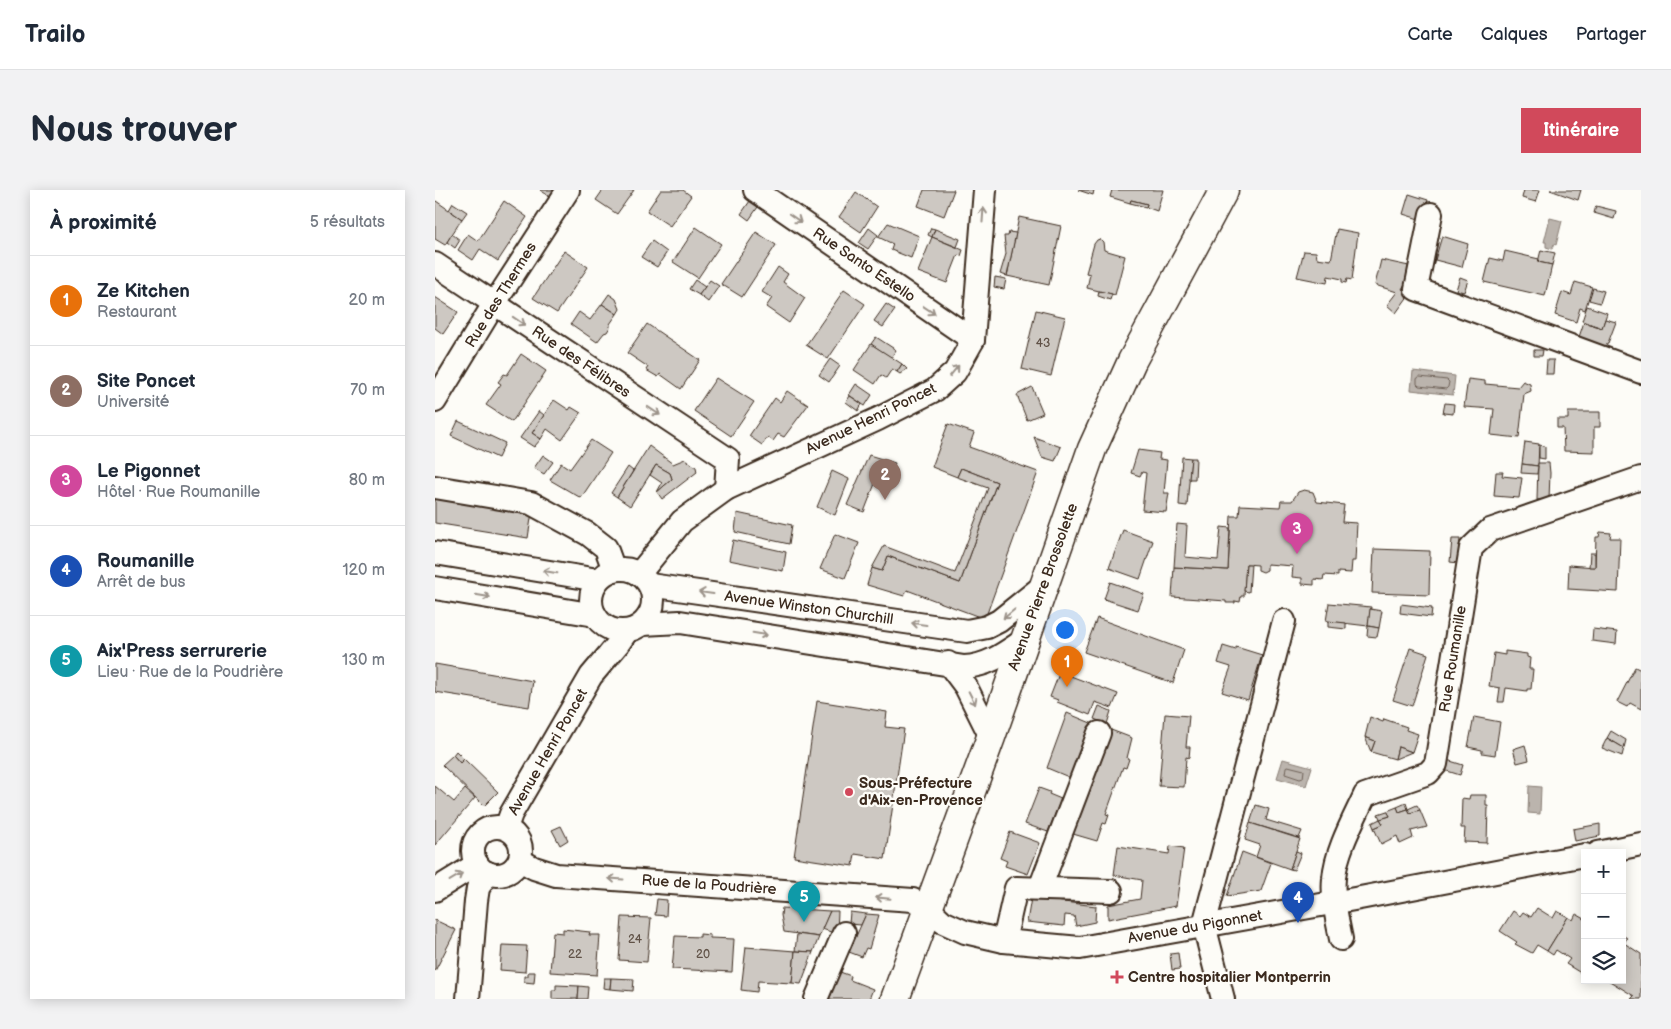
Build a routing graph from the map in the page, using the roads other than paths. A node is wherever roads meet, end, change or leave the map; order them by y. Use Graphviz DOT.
graph roads {
  1 [pos="568,190"];
  2 [pos="755,190"];
  3 [pos="985,190"];
  4 [pos="1224,190"];
  5 [pos="1431,214"];
  6 [pos="435,264"];
  7 [pos="494,304"];
  8 [pos="973,340"];
  9 [pos="1641,372"];
  10 [pos="435,401"];
  11 [pos="728,460"];
  12 [pos="771,468"];
  13 [pos="1641,478"];
  14 [pos="435,488"];
  15 [pos="725,489"];
  16 [pos="435,553"];
  17 [pos="606,575"];
  18 [pos="644,580"];
  19 [pos="1044,586"];
  20 [pos="435,588"];
  21 [pos="598,619"];
  22 [pos="1284,621"];
  23 [pos="635,628"];
  24 [pos="967,631"];
  25 [pos="1024,640"];
  26 [pos="996,659"];
  27 [pos="948,664"];
  28 [pos="591,676"];
  29 [pos="1005,695"];
  30 [pos="1099,733"];
  31 [pos="991,736"];
  32 [pos="506,828"];
  33 [pos="1641,844"];
  34 [pos="1617,849"];
  35 [pos="1581,856"];
  36 [pos="520,860"];
  37 [pos="483,869"];
  38 [pos="1041,888"];
  39 [pos="435,890"];
  40 [pos="1111,891"];
  41 [pos="1335,903"];
  42 [pos="929,909"];
  43 [pos="1205,925"];
  44 [pos="844,932"];
  45 [pos="1341,939"];
  46 [pos="1003,941"];
  47 [pos="468,999"];
  48 [pos="816,999"];
  49 [pos="895,999"];
  50 [pos="1223,999"];
  1 -- 7 [label="street, Rue des Thermes"];
  2 -- 8 [label="street, Rue Santo Estello, one-way"];
  8 -- 3 [label="street, Avenue Henri Poncet, one-way"];
  4 -- 19 [label="main road, Avenue Pierre Brossolette"];
  5 -- 9 [label="street"];
  6 -- 7 [label="street, Rue des Félibres"];
  7 -- 10 [label="street, Rue des Thermes"];
  7 -- 11 [label="street, Rue des Félibres, one-way"];
  12 -- 8 [label="street, Avenue Henri Poncet, one-way"];
  11 -- 12 [label="street, Rue des Félibres"];
  11 -- 15 [label="street"];
  12 -- 15 [label="street, Avenue Henri Poncet"];
  13 -- 41 [label="street, Rue Roumanille"];
  14 -- 17 [label="street"];
  15 -- 18 [label="street, Avenue Henri Poncet"];
  17 -- 16 [label="street, one-way"];
  17 -- 18 [label="street"];
  17 -- 21 [label="street"];
  18 -- 23 [label="street"];
  24 -- 18 [label="street, Avenue Winston Churchill, one-way"];
  19 -- 24 [label="street, Avenue Winston Churchill, one-way"];
  19 -- 25 [label="main road, Avenue Pierre Brossolette"];
  20 -- 21 [label="street, one-way"];
  21 -- 23 [label="street"];
  21 -- 28 [label="street, Avenue Henri Poncet"];
  22 -- 43 [label="street"];
  23 -- 27 [label="street, one-way"];
  23 -- 28 [label="street, Avenue Henri Poncet"];
  24 -- 26 [label="street"];
  25 -- 26 [label="street"];
  25 -- 29 [label="main road, Avenue Pierre Brossolette"];
  26 -- 27 [label="street"];
  26 -- 29 [label="street"];
  27 -- 31 [label="street, one-way"];
  28 -- 32 [label="street, Avenue Henri Poncet"];
  29 -- 31 [label="main road, Avenue Pierre Brossolette"];
  30 -- 38 [label="street"];
  31 -- 42 [label="main road, Avenue Pierre Brossolette"];
  32 -- 36 [label="street"];
  32 -- 37 [label="street"];
  33 -- 34 [label="street"];
  35 -- 41 [label="street, Avenue du Pigonnet"];
  36 -- 37 [label="street"];
  42 -- 36 [label="street, Rue de la Poudrière, one-way"];
  39 -- 37 [label="street, one-way"];
  37 -- 47 [label="street"];
  38 -- 40 [label="street"];
  38 -- 46 [label="street"];
  41 -- 43 [label="street, Avenue du Pigonnet"];
  41 -- 45 [label="street, Rue Roumanille"];
  42 -- 46 [label="street, Avenue du Pigonnet"];
  42 -- 49 [label="main road, Avenue Pierre Brossolette"];
  43 -- 46 [label="street, Avenue du Pigonnet"];
  43 -- 50 [label="street"];
  44 -- 48 [label="street"];
}
